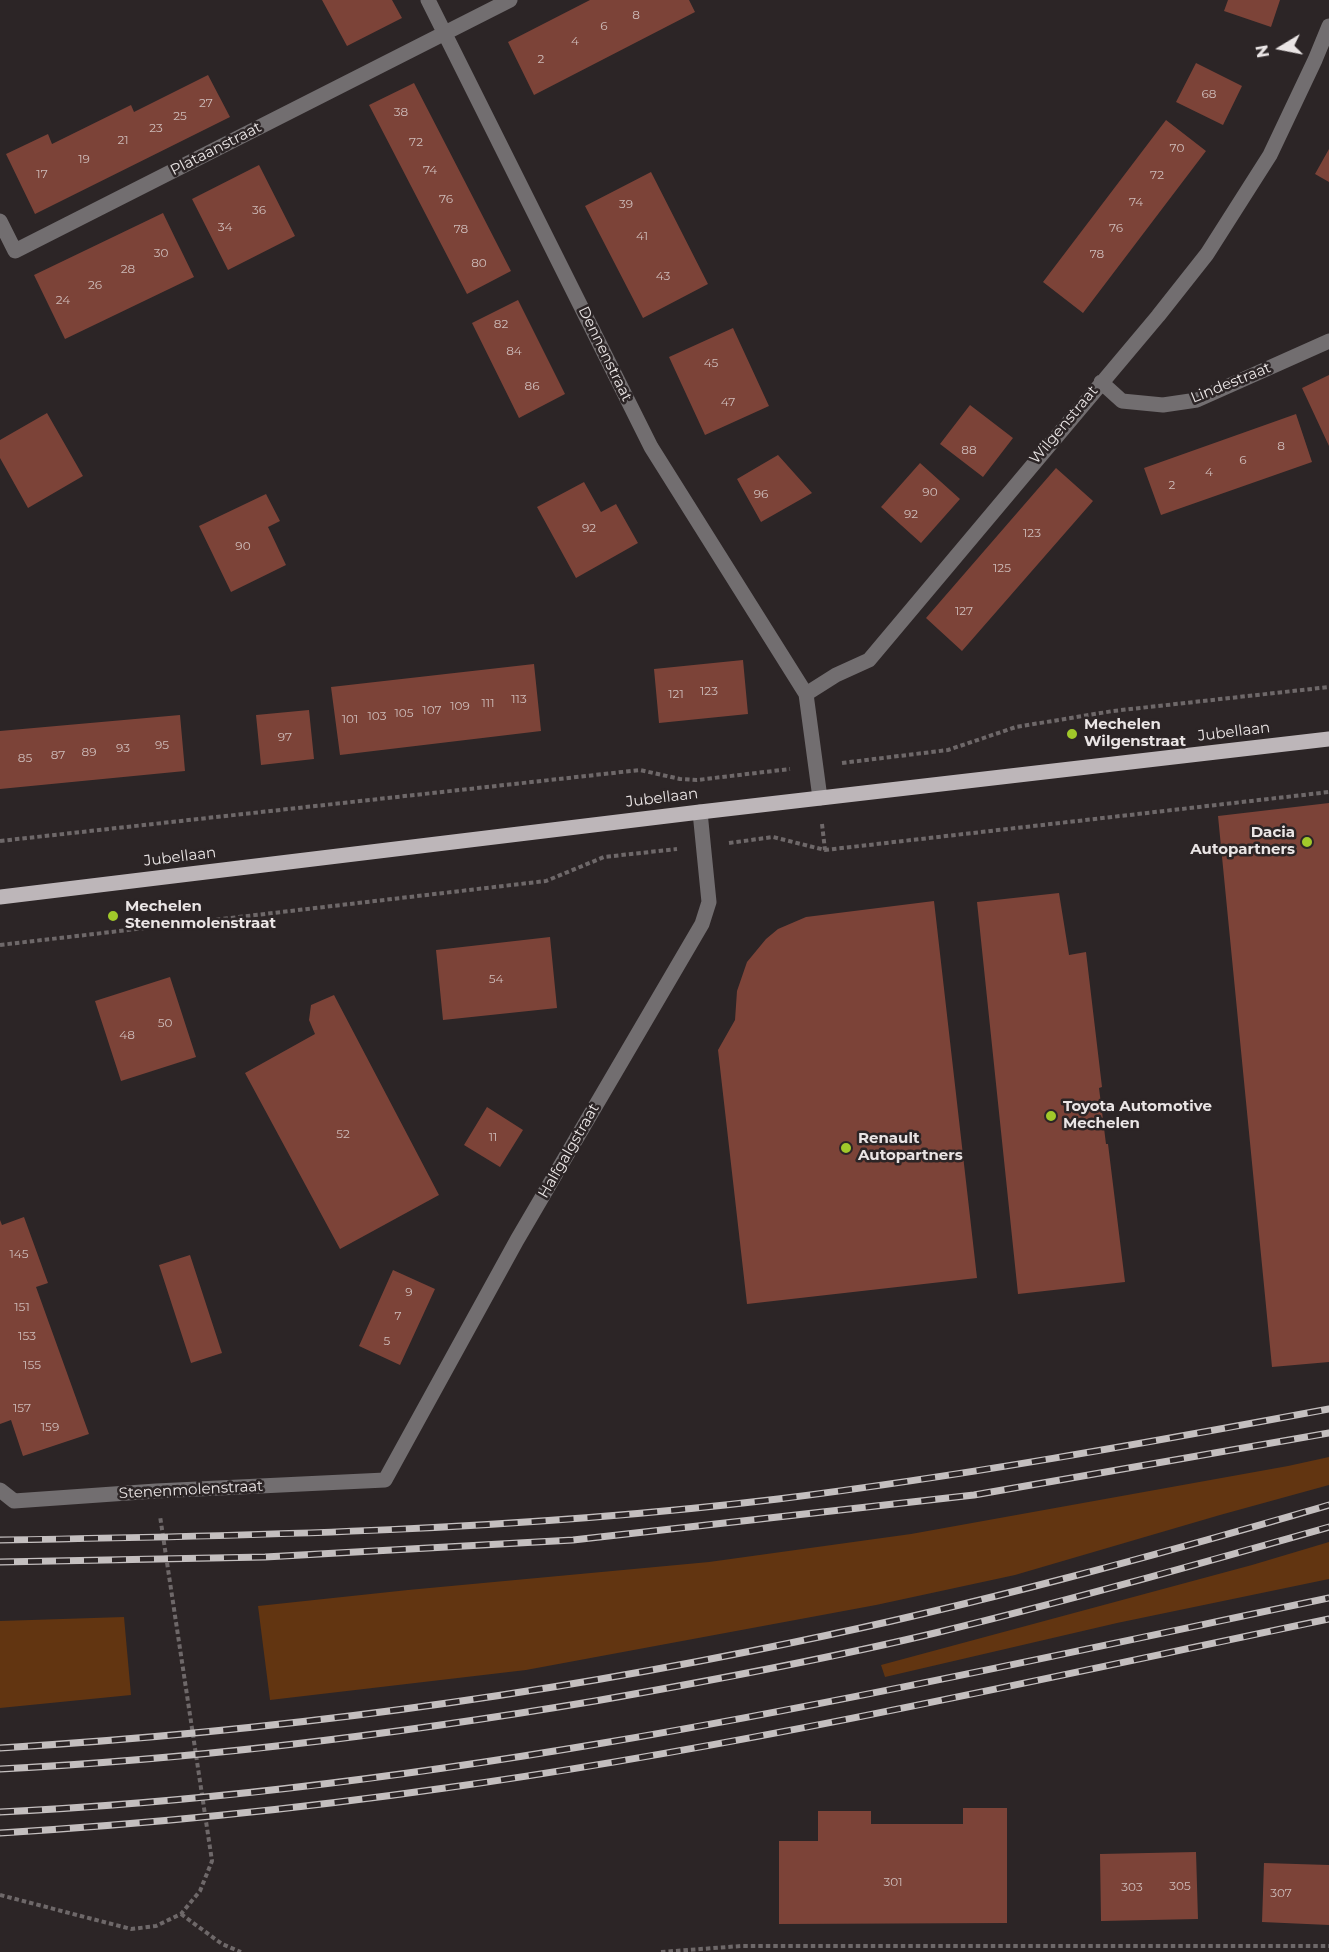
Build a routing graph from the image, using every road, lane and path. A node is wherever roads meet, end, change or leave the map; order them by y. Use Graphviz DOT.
graph roads {
  1 [pos="428,0"];
  2 [pos="510,0"];
  3 [pos="1329,26"];
  4 [pos="446,32"];
  5 [pos="0,221"];
  6 [pos="1329,340"];
  7 [pos="1101,382"];
  8 [pos="1329,687"];
  9 [pos="806,694"];
  10 [pos="1329,739"];
  11 [pos="815,766"];
  12 [pos="1329,792"];
  13 [pos="820,798"];
  14 [pos="700,812"];
  15 [pos="0,841"];
  16 [pos="703,847"];
  17 [pos="0,897"];
  18 [pos="0,945"];
  19 [pos="385,1480"];
  20 [pos="0,1490"];
  21 [pos="156,1491"];
  22 [pos="0,1895"];
  23 [pos="182,1914"];
  24 [pos="1329,1946"];
  25 [pos="241,1952"];
  26 [pos="661,1952"];
  1 -- 4 [label="street, Dennenstraat"];
  2 -- 4 [label="street"];
  3 -- 7 [label="street, Wilgenstraat"];
  4 -- 5 [label="street, Plataanstraat"];
  4 -- 9 [label="street, Dennenstraat"];
  6 -- 7 [label="street, Lindestraat"];
  7 -- 9 [label="street, Wilgenstraat"];
  8 -- 11 [label="path"];
  9 -- 11 [label="street"];
  10 -- 13 [label="main road, Jubellaan"];
  11 -- 13 [label="street"];
  11 -- 15 [label="path"];
  12 -- 16 [label="path"];
  13 -- 14 [label="main road, Jubellaan"];
  14 -- 16 [label="street, Halfgalgstraat"];
  14 -- 17 [label="main road, Jubellaan"];
  16 -- 18 [label="path"];
  16 -- 19 [label="street, Halfgalgstraat"];
  19 -- 21 [label="street, Stenenmolenstraat"];
  20 -- 21 [label="street, Stenenmolenstraat"];
  21 -- 23 [label="path"];
  22 -- 23 [label="path"];
  23 -- 25 [label="path"];
  24 -- 26 [label="path"];
}
